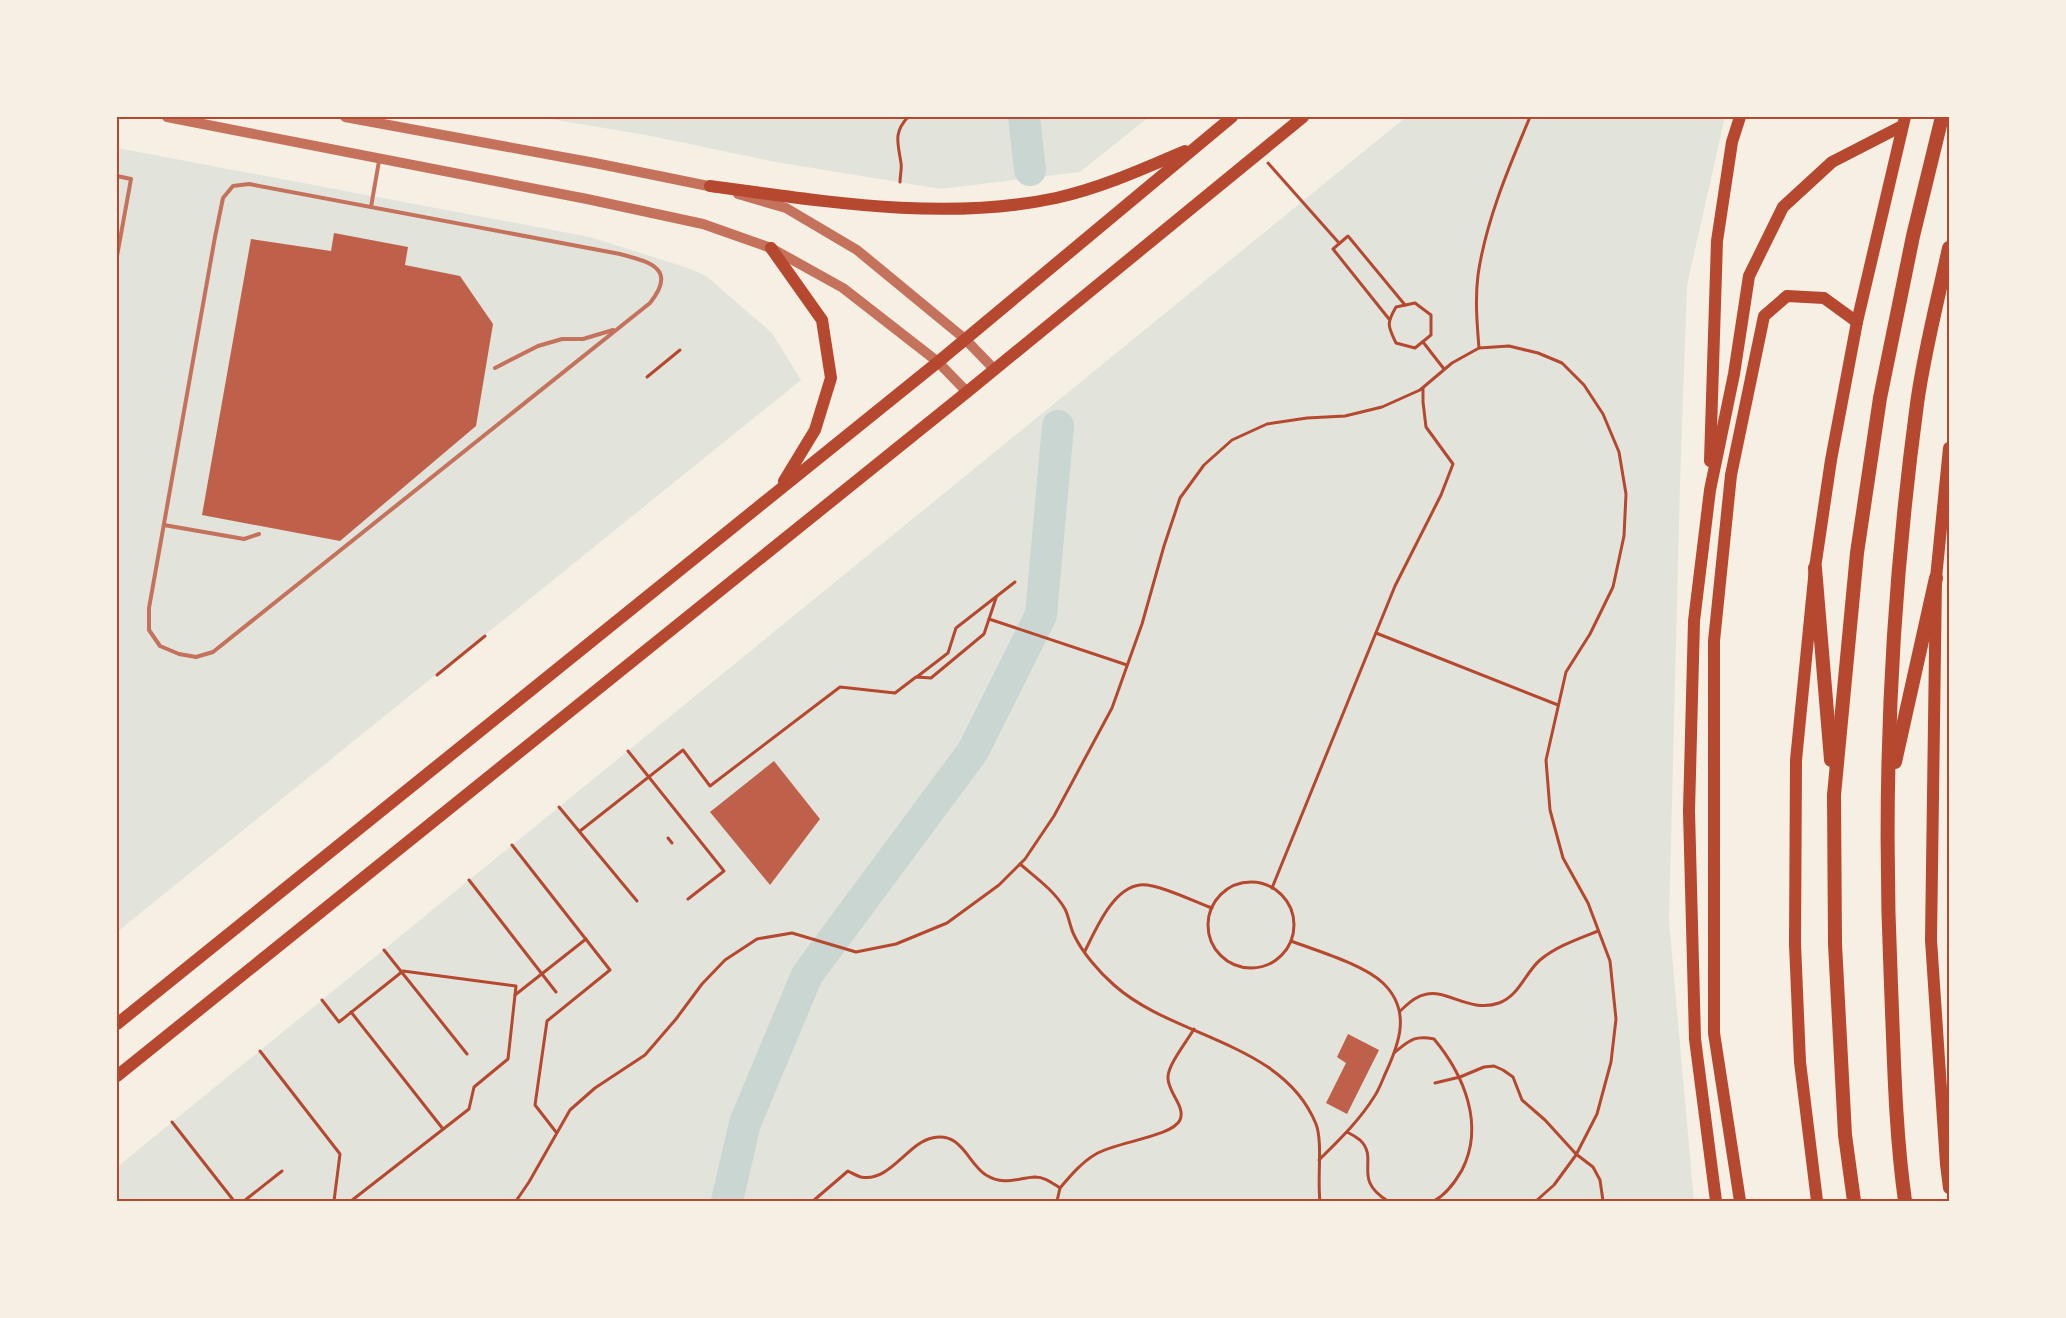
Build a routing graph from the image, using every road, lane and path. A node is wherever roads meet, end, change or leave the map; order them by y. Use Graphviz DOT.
graph roads {
  1 [pos="167,117"];
  2 [pos="345,117"];
  3 [pos="908,117"];
  4 [pos="1232,117"];
  5 [pos="1303,117"];
  6 [pos="1530,117"];
  7 [pos="1740,117"];
  8 [pos="1942,117"];
  9 [pos="1904,122"];
  10 [pos="1199,144"];
  11 [pos="1258,153"];
  12 [pos="380,158"];
  13 [pos="117,176"];
  14 [pos="900,182"];
  15 [pos="710,186"];
  16 [pos="371,207"];
  17 [pos="1340,243"];
  18 [pos="771,248"];
  19 [pos="1949,248"];
  20 [pos="117,256"];
  21 [pos="1405,305"];
  22 [pos="1389,319"];
  23 [pos="1857,322"];
  24 [pos="617,329"];
  25 [pos="965,339"];
  26 [pos="1423,342"];
  27 [pos="1479,348"];
  28 [pos="680,350"];
  29 [pos="938,362"];
  30 [pos="495,368"];
  31 [pos="1444,369"];
  32 [pos="994,370"];
  33 [pos="646,377"];
  34 [pos="1423,388"];
  35 [pos="967,392"];
  36 [pos="1949,452"];
  37 [pos="779,490"];
  38 [pos="1710,490"];
  39 [pos="164,525"];
  40 [pos="259,534"];
  41 [pos="1815,568"];
  42 [pos="1936,578"];
  43 [pos="1015,582"];
  44 [pos="996,597"];
  45 [pos="989,619"];
  46 [pos="1376,633"];
  47 [pos="485,636"];
  48 [pos="1127,664"];
  49 [pos="437,675"];
  50 [pos="916,677"];
  51 [pos="1558,705"];
  52 [pos="628,751"];
  53 [pos="649,777"];
  54 [pos="1834,795"];
  55 [pos="1887,796"];
  56 [pos="559,807"];
  57 [pos="580,831"];
  58 [pos="668,838"];
  59 [pos="672,843"];
  60 [pos="512,845"];
  61 [pos="1020,864"];
  62 [pos="469,880"];
  63 [pos="1272,888"];
  64 [pos="688,899"];
  65 [pos="637,901"];
  66 [pos="1212,908"];
  67 [pos="1598,931"];
  68 [pos="586,939"];
  69 [pos="1291,941"];
  70 [pos="384,950"];
  71 [pos="1085,951"];
  72 [pos="402,972"];
  73 [pos="556,992"];
  74 [pos="515,995"];
  75 [pos="322,1000"];
  76 [pos="1400,1011"];
  77 [pos="351,1012"];
  78 [pos="117,1024"];
  79 [pos="1194,1029"];
  80 [pos="260,1051"];
  81 [pos="1394,1053"];
  82 [pos="467,1054"];
  83 [pos="117,1076"];
  84 [pos="1460,1077"];
  85 [pos="1435,1083"];
  86 [pos="172,1122"];
  87 [pos="443,1129"];
  88 [pos="556,1132"];
  89 [pos="1347,1132"];
  90 [pos="1576,1154"];
  91 [pos="1319,1160"];
  92 [pos="282,1172"];
  93 [pos="1060,1188"];
  94 [pos="1949,1188"];
  95 [pos="234,1201"];
  96 [pos="244,1201"];
  97 [pos="334,1201"];
  98 [pos="351,1201"];
  99 [pos="516,1201"];
  100 [pos="813,1201"];
  101 [pos="1057,1201"];
  102 [pos="1320,1201"];
  103 [pos="1388,1201"];
  104 [pos="1434,1201"];
  105 [pos="1536,1201"];
  106 [pos="1602,1201"];
  107 [pos="1716,1201"];
  108 [pos="1740,1201"];
  109 [pos="1817,1201"];
  110 [pos="1854,1201"];
  111 [pos="1905,1201"];
  1 -- 12 [label="street"];
  2 -- 15 [label="street"];
  3 -- 14 [label="path"];
  4 -- 10 [label="main road"];
  5 -- 11 [label="main road"];
  6 -- 27 [label="path"];
  7 -- 38 [label="main road"];
  8 -- 54 [label="highway"];
  9 -- 23 [label="main road"];
  9 -- 38 [label="main road"];
  10 -- 15 [label="main road"];
  10 -- 25 [label="main road"];
  11 -- 17 [label="path"];
  11 -- 32 [label="main road"];
  12 -- 16 [label="lane"];
  12 -- 18 [label="street"];
  13 -- 20 [label="lane"];
  15 -- 25 [label="street"];
  16 -- 24 [label="lane"];
  16 -- 39 [label="lane"];
  17 -- 21 [label="path"];
  17 -- 22 [label="path"];
  18 -- 29 [label="street"];
  18 -- 37 [label="main road"];
  19 -- 55 [label="highway"];
  21 -- 22 [label="path"];
  21 -- 26 [label="path"];
  22 -- 26 [label="path"];
  23 -- 41 [label="main road"];
  23 -- 108 [label="main road"];
  24 -- 30 [label="lane"];
  24 -- 39 [label="lane"];
  25 -- 29 [label="main road"];
  25 -- 32 [label="street"];
  26 -- 31 [label="path"];
  27 -- 31 [label="path"];
  27 -- 51 [label="path"];
  28 -- 33 [label="path"];
  29 -- 35 [label="street"];
  29 -- 37 [label="main road"];
  31 -- 34 [label="path"];
  32 -- 35 [label="main road"];
  34 -- 46 [label="path"];
  34 -- 48 [label="path"];
  35 -- 83 [label="main road"];
  36 -- 42 [label="main road"];
  37 -- 78 [label="main road"];
  38 -- 107 [label="main road"];
  39 -- 40 [label="lane"];
  41 -- 54 [label="highway"];
  41 -- 109 [label="main road"];
  42 -- 55 [label="highway"];
  42 -- 94 [label="main road"];
  43 -- 44 [label="path"];
  44 -- 45 [label="path"];
  44 -- 50 [label="path"];
  45 -- 48 [label="path"];
  45 -- 50 [label="path"];
  46 -- 51 [label="path"];
  46 -- 63 [label="path"];
  47 -- 49 [label="path"];
  48 -- 61 [label="path"];
  50 -- 53 [label="path"];
  51 -- 67 [label="path"];
  52 -- 53 [label="path"];
  53 -- 57 [label="path"];
  53 -- 64 [label="path"];
  54 -- 110 [label="highway"];
  55 -- 111 [label="highway"];
  56 -- 57 [label="path"];
  57 -- 65 [label="path"];
  58 -- 59 [label="path"];
  60 -- 68 [label="path"];
  61 -- 71 [label="path"];
  61 -- 88 [label="path"];
  62 -- 73 [label="path"];
  63 -- 66 [label="path"];
  63 -- 69 [label="path"];
  66 -- 69 [label="path"];
  66 -- 71 [label="path"];
  67 -- 76 [label="path"];
  67 -- 90 [label="path"];
  68 -- 74 [label="path"];
  68 -- 88 [label="path"];
  69 -- 76 [label="path"];
  70 -- 72 [label="path"];
  71 -- 79 [label="path"];
  72 -- 74 [label="path"];
  72 -- 77 [label="path"];
  72 -- 82 [label="path"];
  74 -- 87 [label="path"];
  75 -- 77 [label="path"];
  76 -- 81 [label="path"];
  77 -- 87 [label="path"];
  79 -- 91 [label="path"];
  79 -- 93 [label="path"];
  80 -- 97 [label="path"];
  81 -- 84 [label="path"];
  81 -- 89 [label="path"];
  84 -- 85 [label="path"];
  84 -- 90 [label="path"];
  84 -- 104 [label="path"];
  86 -- 95 [label="path"];
  87 -- 98 [label="path"];
  88 -- 99 [label="path"];
  89 -- 91 [label="path"];
  89 -- 103 [label="path"];
  90 -- 105 [label="path"];
  90 -- 106 [label="path"];
  91 -- 102 [label="path"];
  92 -- 96 [label="path"];
  93 -- 100 [label="path"];
  93 -- 101 [label="path"];
}
